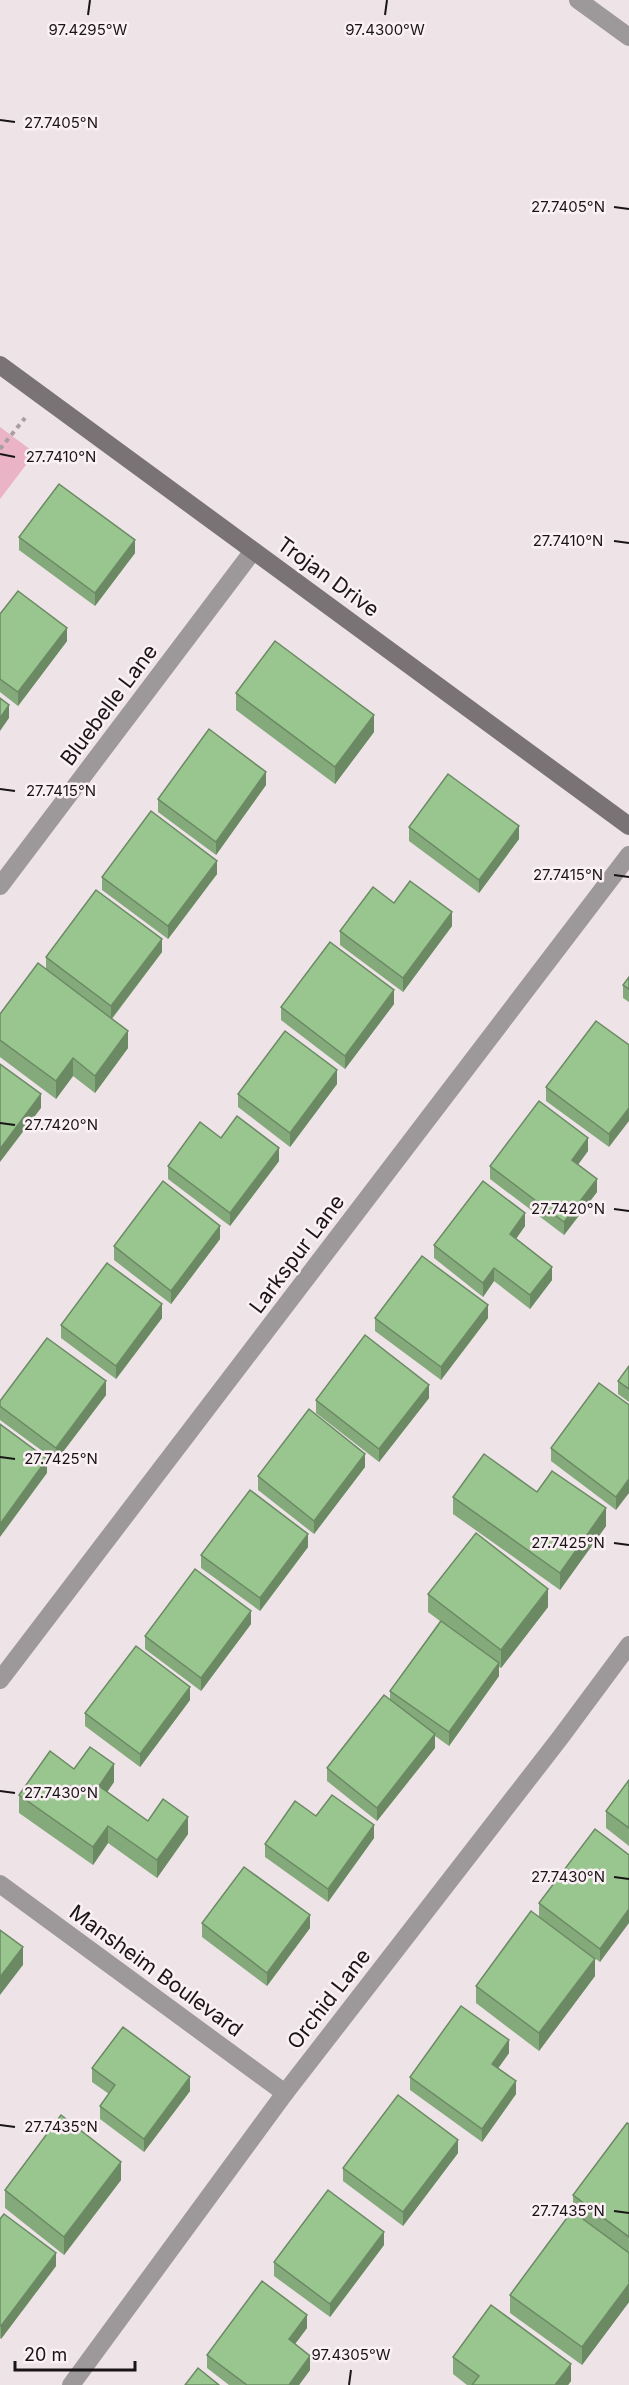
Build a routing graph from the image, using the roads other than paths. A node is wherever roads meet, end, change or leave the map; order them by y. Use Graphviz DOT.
graph roads {
  1 [pos="578,0"];
  2 [pos="629,37"];
  3 [pos="0,365"];
  4 [pos="253,551"];
  5 [pos="629,826"];
  6 [pos="629,855"];
  7 [pos="0,886"];
  8 [pos="629,1645"];
  9 [pos="0,1680"];
  10 [pos="0,1884"];
  11 [pos="285,2093"];
  12 [pos="71,2385"];
  1 -- 2 [label="street"];
  3 -- 4 [label="street, Trojan Drive"];
  4 -- 5 [label="street, Trojan Drive"];
  4 -- 7 [label="street, Bluebelle Lane"];
  6 -- 9 [label="street, Larkspur Lane"];
  8 -- 11 [label="street, Orchid Lane"];
  10 -- 11 [label="street, Mansheim Boulevard"];
  11 -- 12 [label="street, Orchid Lane"];
}
